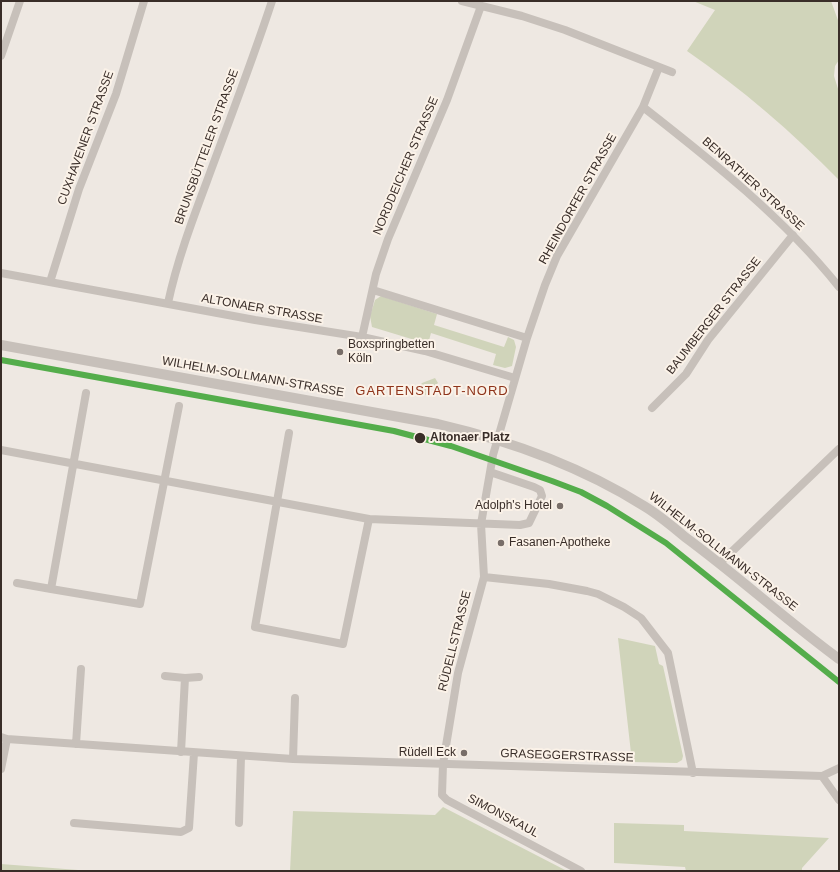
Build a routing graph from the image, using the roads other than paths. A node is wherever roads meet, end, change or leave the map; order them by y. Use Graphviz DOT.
graph roads {
  1 [pos="20,1"];
  2 [pos="144,1"];
  3 [pos="272,1"];
  4 [pos="462,1"];
  5 [pos="481,6"];
  6 [pos="1,56"];
  7 [pos="659,67"];
  8 [pos="672,72"];
  9 [pos="644,107"];
  10 [pos="793,236"];
  11 [pos="1,274"];
  12 [pos="50,282"];
  13 [pos="839,287"];
  14 [pos="373,290"];
  15 [pos="168,303"];
  16 [pos="362,337"];
  17 [pos="527,338"];
  18 [pos="1,345"];
  19 [pos="515,378"];
  20 [pos="86,393"];
  21 [pos="179,406"];
  22 [pos="652,408"];
  23 [pos="289,433"];
  24 [pos="499,439"];
  25 [pos="839,449"];
  26 [pos="1,450"];
  27 [pos="73,463"];
  28 [pos="490,472"];
  29 [pos="164,481"];
  30 [pos="276,502"];
  31 [pos="369,519"];
  32 [pos="481,524"];
  33 [pos="720,563"];
  34 [pos="484,577"];
  35 [pos="17,583"];
  36 [pos="51,589"];
  37 [pos="839,659"];
  38 [pos="82,669"];
  39 [pos="165,676"];
  40 [pos="199,677"];
  41 [pos="185,678"];
  42 [pos="295,698"];
  43 [pos="4,738"];
  44 [pos="76,744"];
  45 [pos="181,752"];
  46 [pos="194,753"];
  47 [pos="241,757"];
  48 [pos="293,759"];
  49 [pos="443,764"];
  50 [pos="839,768"];
  51 [pos="1,769"];
  52 [pos="693,773"];
  53 [pos="822,776"];
  54 [pos="839,800"];
  55 [pos="74,823"];
  56 [pos="239,823"];
  57 [pos="581,871"];
  1 -- 6 [label="street"];
  2 -- 12 [label="street, CUXHAVENER STRASSE"];
  3 -- 15 [label="street, BRUNSBÜTTELER STRASSE"];
  4 -- 5 [label="street"];
  5 -- 7 [label="street"];
  5 -- 14 [label="street, NORDDEICHER STRASSE"];
  7 -- 8 [label="street"];
  7 -- 9 [label="street, RHEINDORFER STRASSE"];
  9 -- 10 [label="street, BENRATHER STRASSE"];
  9 -- 17 [label="street, RHEINDORFER STRASSE"];
  10 -- 13 [label="street, BENRATHER STRASSE"];
  10 -- 22 [label="street, BAUMBERGER STRASSE"];
  11 -- 12 [label="street, ALTONAER STRASSE"];
  12 -- 15 [label="street, ALTONAER STRASSE"];
  14 -- 16 [label="street, NORDDEICHER STRASSE"];
  14 -- 17 [label="street"];
  15 -- 16 [label="street, ALTONAER STRASSE"];
  16 -- 19 [label="street, ALTONAER STRASSE"];
  17 -- 19 [label="street, RHEINDORFER STRASSE"];
  18 -- 24 [label="street, WILHELM-SOLLMANN-STRASSE"];
  19 -- 24 [label="street, RHEINDORFER STRASSE"];
  20 -- 27 [label="street"];
  21 -- 29 [label="street"];
  23 -- 30 [label="street"];
  24 -- 28 [label="street, RÜDELLSTRASSE"];
  24 -- 33 [label="street, WILHELM-SOLLMANN-STRASSE"];
  25 -- 33 [label="street"];
  26 -- 27 [label="street"];
  27 -- 29 [label="street"];
  27 -- 36 [label="street"];
  28 -- 32 [label="street, RÜDELLSTRASSE"];
  28 -- 32 [label="street"];
  29 -- 30 [label="street"];
  29 -- 36 [label="street"];
  30 -- 31 [label="street"];
  30 -- 31 [label="street"];
  31 -- 32 [label="street"];
  32 -- 34 [label="street, RÜDELLSTRASSE"];
  33 -- 37 [label="street, WILHELM-SOLLMANN-STRASSE"];
  34 -- 49 [label="street, RÜDELLSTRASSE"];
  34 -- 52 [label="street"];
  35 -- 36 [label="street"];
  38 -- 44 [label="street"];
  39 -- 41 [label="street"];
  40 -- 41 [label="street"];
  41 -- 45 [label="street"];
  42 -- 48 [label="street"];
  43 -- 44 [label="street, GRASEGGERSTRASSE"];
  43 -- 51 [label="street, GRASEGGERSTRASSE"];
  44 -- 45 [label="street, GRASEGGERSTRASSE"];
  45 -- 46 [label="street, GRASEGGERSTRASSE"];
  46 -- 47 [label="street, GRASEGGERSTRASSE"];
  46 -- 55 [label="street"];
  47 -- 48 [label="street, GRASEGGERSTRASSE"];
  47 -- 56 [label="street"];
  48 -- 49 [label="street, GRASEGGERSTRASSE"];
  49 -- 52 [label="street, GRASEGGERSTRASSE"];
  49 -- 57 [label="street, SIMONSKAUL"];
  50 -- 53 [label="street, GRASEGGERSTRASSE"];
  52 -- 53 [label="street, GRASEGGERSTRASSE"];
  53 -- 54 [label="street"];
}
